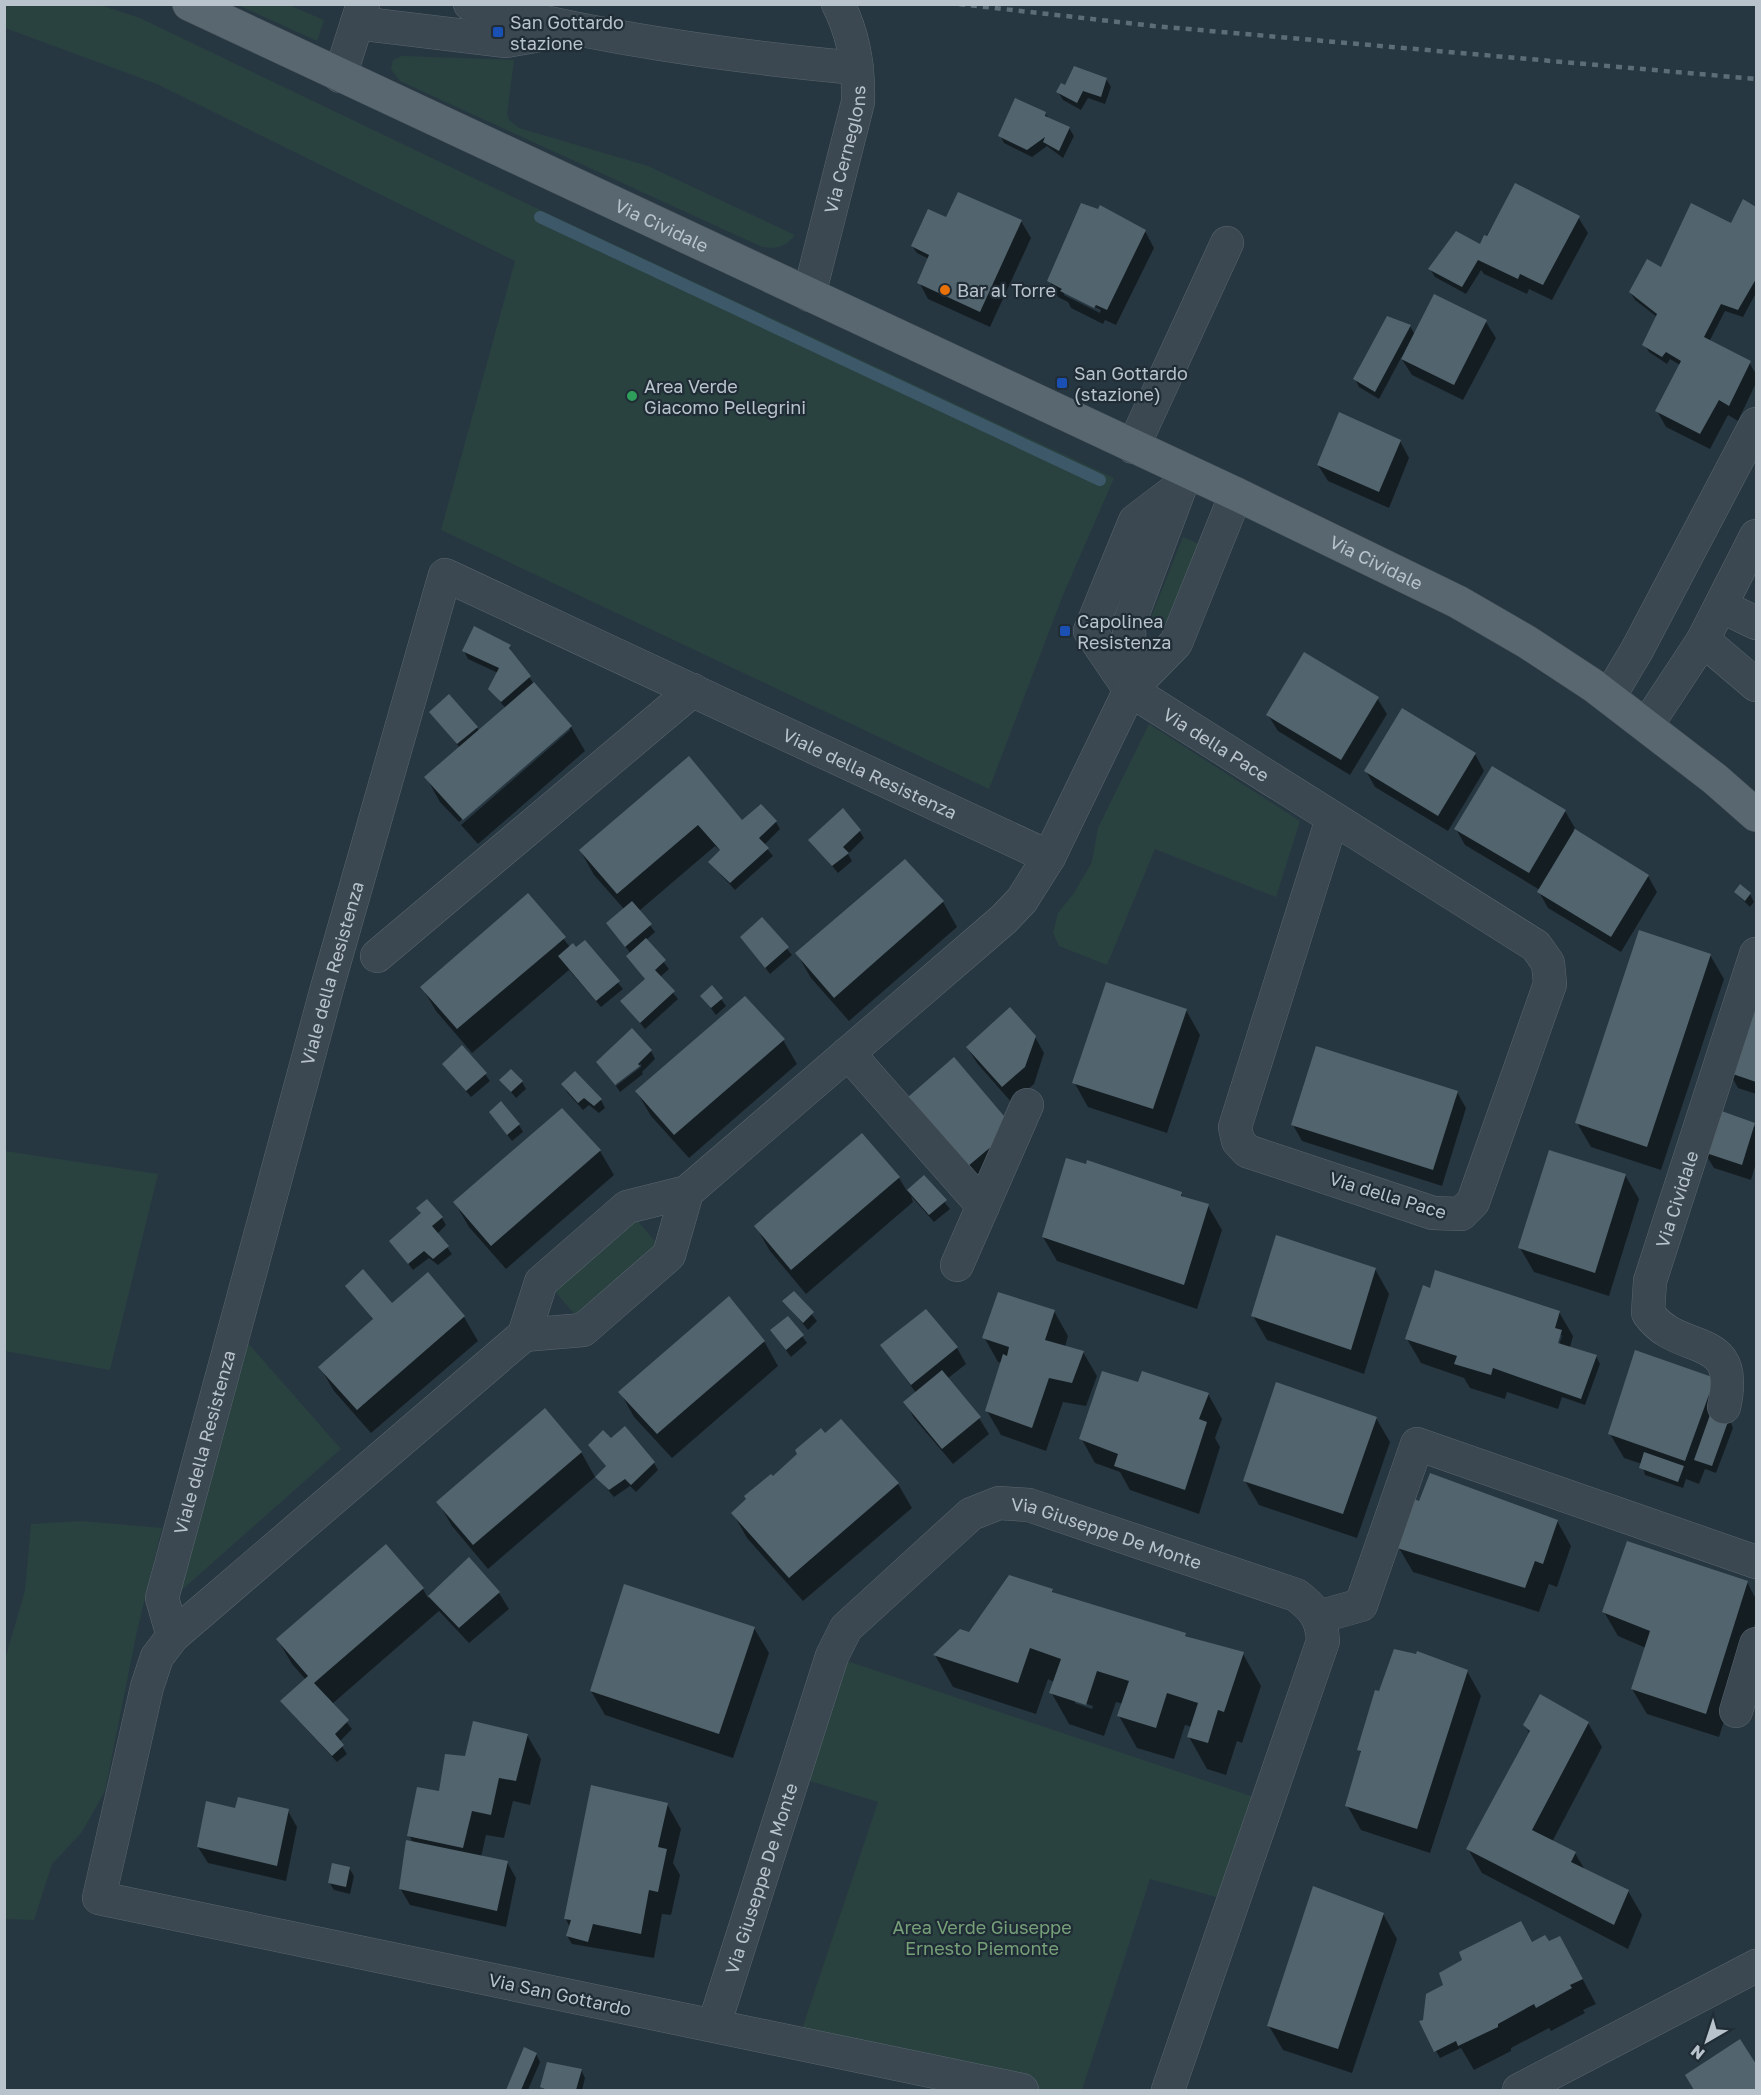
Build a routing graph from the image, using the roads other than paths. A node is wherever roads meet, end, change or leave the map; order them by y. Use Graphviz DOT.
graph roads {
  1 [pos="189,4"];
  2 [pos="470,4"];
  3 [pos="838,4"];
  4 [pos="357,11"];
  5 [pos="573,28"];
  6 [pos="857,68"];
  7 [pos="340,76"];
  8 [pos="1227,243"];
  9 [pos="809,295"];
  10 [pos="1756,424"];
  11 [pos="1133,447"];
  12 [pos="1184,478"];
  13 [pos="1236,494"];
  14 [pos="1756,536"];
  15 [pos="1721,606"];
  16 [pos="1756,623"];
  17 [pos="1703,640"];
  18 [pos="1756,685"];
  19 [pos="693,690"];
  20 [pos="1130,690"];
  21 [pos="1609,697"];
  22 [pos="1647,725"];
  23 [pos="1756,815"];
  24 [pos="1332,819"];
  25 [pos="1049,857"];
  26 [pos="1756,954"];
  27 [pos="377,956"];
  28 [pos="848,1053"];
  29 [pos="1027,1106"];
  30 [pos="687,1192"];
  31 [pos="983,1206"];
  32 [pos="957,1265"];
  33 [pos="524,1335"];
  34 [pos="1724,1407"];
  35 [pos="1756,1562"];
  36 [pos="1318,1617"];
  37 [pos="173,1636"];
  38 [pos="1756,1644"];
  39 [pos="1736,1711"];
  40 [pos="1756,1966"];
  41 [pos="714,2025"];
  42 [pos="1022,2091"];
  43 [pos="1168,2091"];
  44 [pos="1519,2091"];
  1 -- 7 [label="main road, Via Cividale"];
  2 -- 5 [label="street"];
  3 -- 6 [label="street, Via Cerneglons"];
  4 -- 5 [label="street"];
  4 -- 7 [label="street"];
  5 -- 6 [label="street"];
  6 -- 9 [label="street, Via Cerneglons"];
  7 -- 9 [label="main road, Via Cividale"];
  8 -- 11 [label="street"];
  9 -- 11 [label="main road, Via Cividale"];
  10 -- 21 [label="street"];
  11 -- 12 [label="main road, Via Cividale"];
  12 -- 13 [label="main road, Via Cividale"];
  12 -- 20 [label="street"];
  13 -- 20 [label="street"];
  13 -- 21 [label="main road, Via Cividale"];
  14 -- 15 [label="street"];
  15 -- 16 [label="street"];
  15 -- 17 [label="street"];
  17 -- 18 [label="street"];
  17 -- 22 [label="street"];
  19 -- 25 [label="street, Viale della Resistenza"];
  19 -- 27 [label="street"];
  19 -- 37 [label="street, Viale della Resistenza"];
  20 -- 24 [label="street, Via della Pace"];
  20 -- 25 [label="street"];
  21 -- 22 [label="main road, Via Cividale"];
  22 -- 23 [label="main road, Via Cividale"];
  24 -- 24 [label="street, Via della Pace"];
  25 -- 28 [label="street"];
  26 -- 34 [label="street, Via Cividale"];
  28 -- 30 [label="street"];
  28 -- 31 [label="street"];
  29 -- 31 [label="street"];
  30 -- 33 [label="street"];
  30 -- 33 [label="street"];
  31 -- 32 [label="street"];
  33 -- 37 [label="street"];
  35 -- 36 [label="street"];
  36 -- 41 [label="street, Via Giuseppe De Monte"];
  36 -- 43 [label="street"];
  37 -- 41 [label="street, Via San Gottardo"];
  38 -- 39 [label="street"];
  40 -- 44 [label="street"];
  41 -- 42 [label="street, Via San Gottardo"];
}
